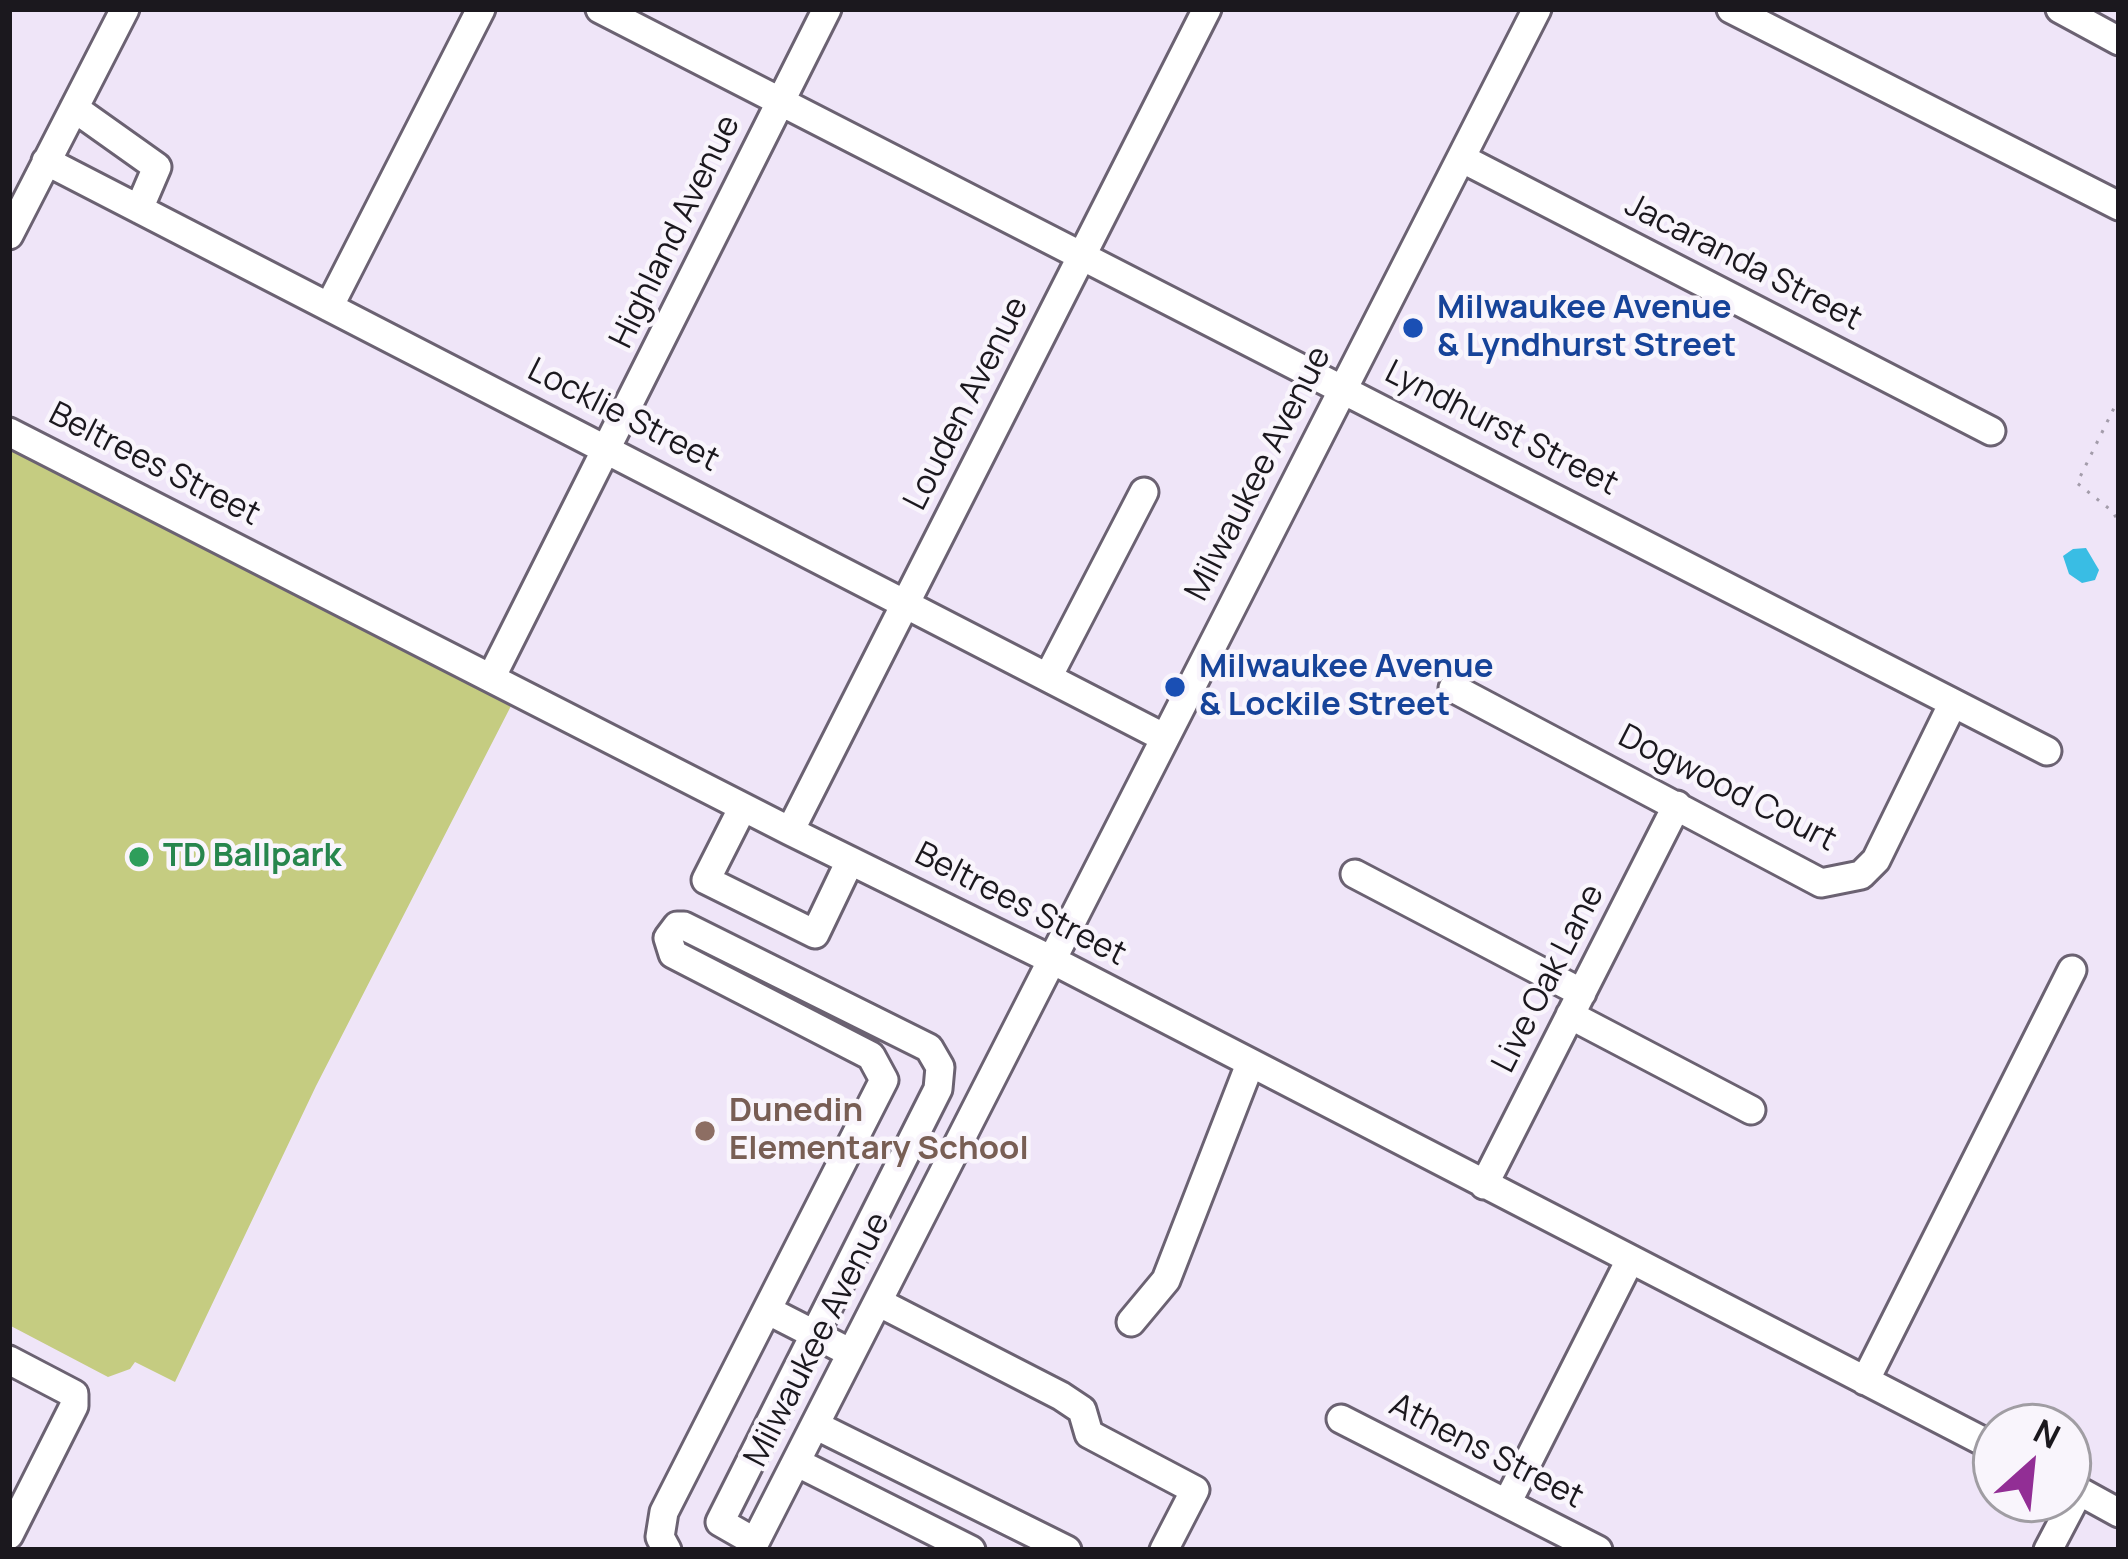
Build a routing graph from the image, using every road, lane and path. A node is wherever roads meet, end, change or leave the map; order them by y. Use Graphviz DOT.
graph roads {
  1 [pos="125,9"];
  2 [pos="482,9"];
  3 [pos="600,9"];
  4 [pos="827,9"];
  5 [pos="1207,9"];
  6 [pos="1537,9"];
  7 [pos="1731,9"];
  8 [pos="2060,9"];
  9 [pos="2119,41"];
  10 [pos="781,101"];
  11 [pos="74,108"];
  12 [pos="1461,158"];
  13 [pos="46,160"];
  14 [pos="2116,205"];
  15 [pos="139,209"];
  16 [pos="9,235"];
  17 [pos="1083,258"];
  18 [pos="329,307"];
  19 [pos="1343,389"];
  20 [pos="2119,398"];
  21 [pos="1991,431"];
  22 [pos="9,432"];
  23 [pos="609,448"];
  24 [pos="1144,492"];
  25 [pos="2119,522"];
  26 [pos="904,604"];
  27 [pos="1048,677"];
  28 [pos="491,678"];
  29 [pos="1453,688"];
  30 [pos="1953,703"];
  31 [pos="1165,738"];
  32 [pos="2047,751"];
  33 [pos="1677,805"];
  34 [pos="742,807"];
  35 [pos="790,831"];
  36 [pos="850,860"];
  37 [pos="1355,874"];
  38 [pos="1052,960"];
  39 [pos="2072,970"];
  40 [pos="1576,1004"];
  41 [pos="1250,1064"];
  42 [pos="1751,1110"];
  43 [pos="1484,1185"];
  44 [pos="1630,1260"];
  45 [pos="878,1302"];
  46 [pos="767,1310"];
  47 [pos="1131,1322"];
  48 [pos="814,1334"];
  49 [pos="851,1354"];
  50 [pos="9,1360"];
  51 [pos="1865,1382"];
  52 [pos="1341,1419"];
  53 [pos="815,1425"];
  54 [pos="1972,1436"];
  55 [pos="796,1462"];
  56 [pos="2092,1498"];
  57 [pos="1507,1503"];
  58 [pos="2119,1513"];
  59 [pos="9,1535"];
  60 [pos="753,1546"];
  61 [pos="667,1550"];
  62 [pos="971,1550"];
  63 [pos="1067,1550"];
  64 [pos="1165,1550"];
  65 [pos="1598,1550"];
  1 -- 11 [label="street"];
  2 -- 18 [label="street"];
  3 -- 10 [label="street, Lyndhurst Street"];
  4 -- 10 [label="street, Highland Avenue"];
  5 -- 17 [label="street, Louden Avenue"];
  6 -- 12 [label="street, Milwaukee Avenue"];
  7 -- 14 [label="street"];
  8 -- 9 [label="street"];
  10 -- 17 [label="street, Lyndhurst Street"];
  10 -- 23 [label="street, Highland Avenue"];
  11 -- 13 [label="street"];
  11 -- 15 [label="street"];
  12 -- 19 [label="street, Milwaukee Avenue"];
  12 -- 21 [label="street, Jacaranda Street"];
  13 -- 15 [label="street, Locklie Street"];
  13 -- 16 [label="street"];
  15 -- 18 [label="street, Locklie Street"];
  17 -- 19 [label="street, Lyndhurst Street"];
  17 -- 26 [label="street, Louden Avenue"];
  18 -- 23 [label="street, Locklie Street"];
  19 -- 30 [label="street, Lyndhurst Street"];
  19 -- 31 [label="street, Milwaukee Avenue"];
  20 -- 25 [label="path"];
  22 -- 28 [label="street, Beltrees Street"];
  23 -- 26 [label="street, Locklie Street"];
  23 -- 28 [label="street, Highland Avenue"];
  24 -- 27 [label="street"];
  26 -- 27 [label="street, Locklie Street"];
  26 -- 35 [label="street, Louden Avenue"];
  27 -- 31 [label="street, Locklie Street"];
  28 -- 34 [label="street, Beltrees Street"];
  29 -- 33 [label="street, Dogwood Court"];
  30 -- 32 [label="street, Lyndhurst Street"];
  30 -- 33 [label="street, Dogwood Court"];
  31 -- 38 [label="street, Milwaukee Avenue"];
  33 -- 40 [label="street, Live Oak Lane"];
  34 -- 35 [label="street, Beltrees Street"];
  34 -- 36 [label="street"];
  35 -- 36 [label="street, Beltrees Street"];
  36 -- 38 [label="street, Beltrees Street"];
  37 -- 40 [label="street"];
  38 -- 41 [label="street, Beltrees Street"];
  38 -- 45 [label="street, Milwaukee Avenue"];
  39 -- 51 [label="street"];
  40 -- 42 [label="street"];
  40 -- 43 [label="street, Live Oak Lane"];
  41 -- 43 [label="street, Beltrees Street"];
  41 -- 47 [label="street"];
  43 -- 44 [label="street, Beltrees Street"];
  44 -- 51 [label="street, Beltrees Street"];
  44 -- 57 [label="street"];
  45 -- 49 [label="street, Milwaukee Avenue"];
  45 -- 64 [label="street"];
  46 -- 48 [label="street"];
  46 -- 48 [label="street"];
  46 -- 61 [label="street"];
  48 -- 49 [label="street"];
  48 -- 60 [label="street"];
  49 -- 53 [label="street, Milwaukee Avenue"];
  50 -- 59 [label="street"];
  51 -- 54 [label="street, Beltrees Street"];
  52 -- 57 [label="street, Athens Street"];
  53 -- 55 [label="street, Milwaukee Avenue"];
  53 -- 63 [label="street"];
  55 -- 60 [label="street, Milwaukee Avenue"];
  55 -- 62 [label="street"];
  56 -- 58 [label="street"];
  57 -- 65 [label="street, Athens Street"];
}
